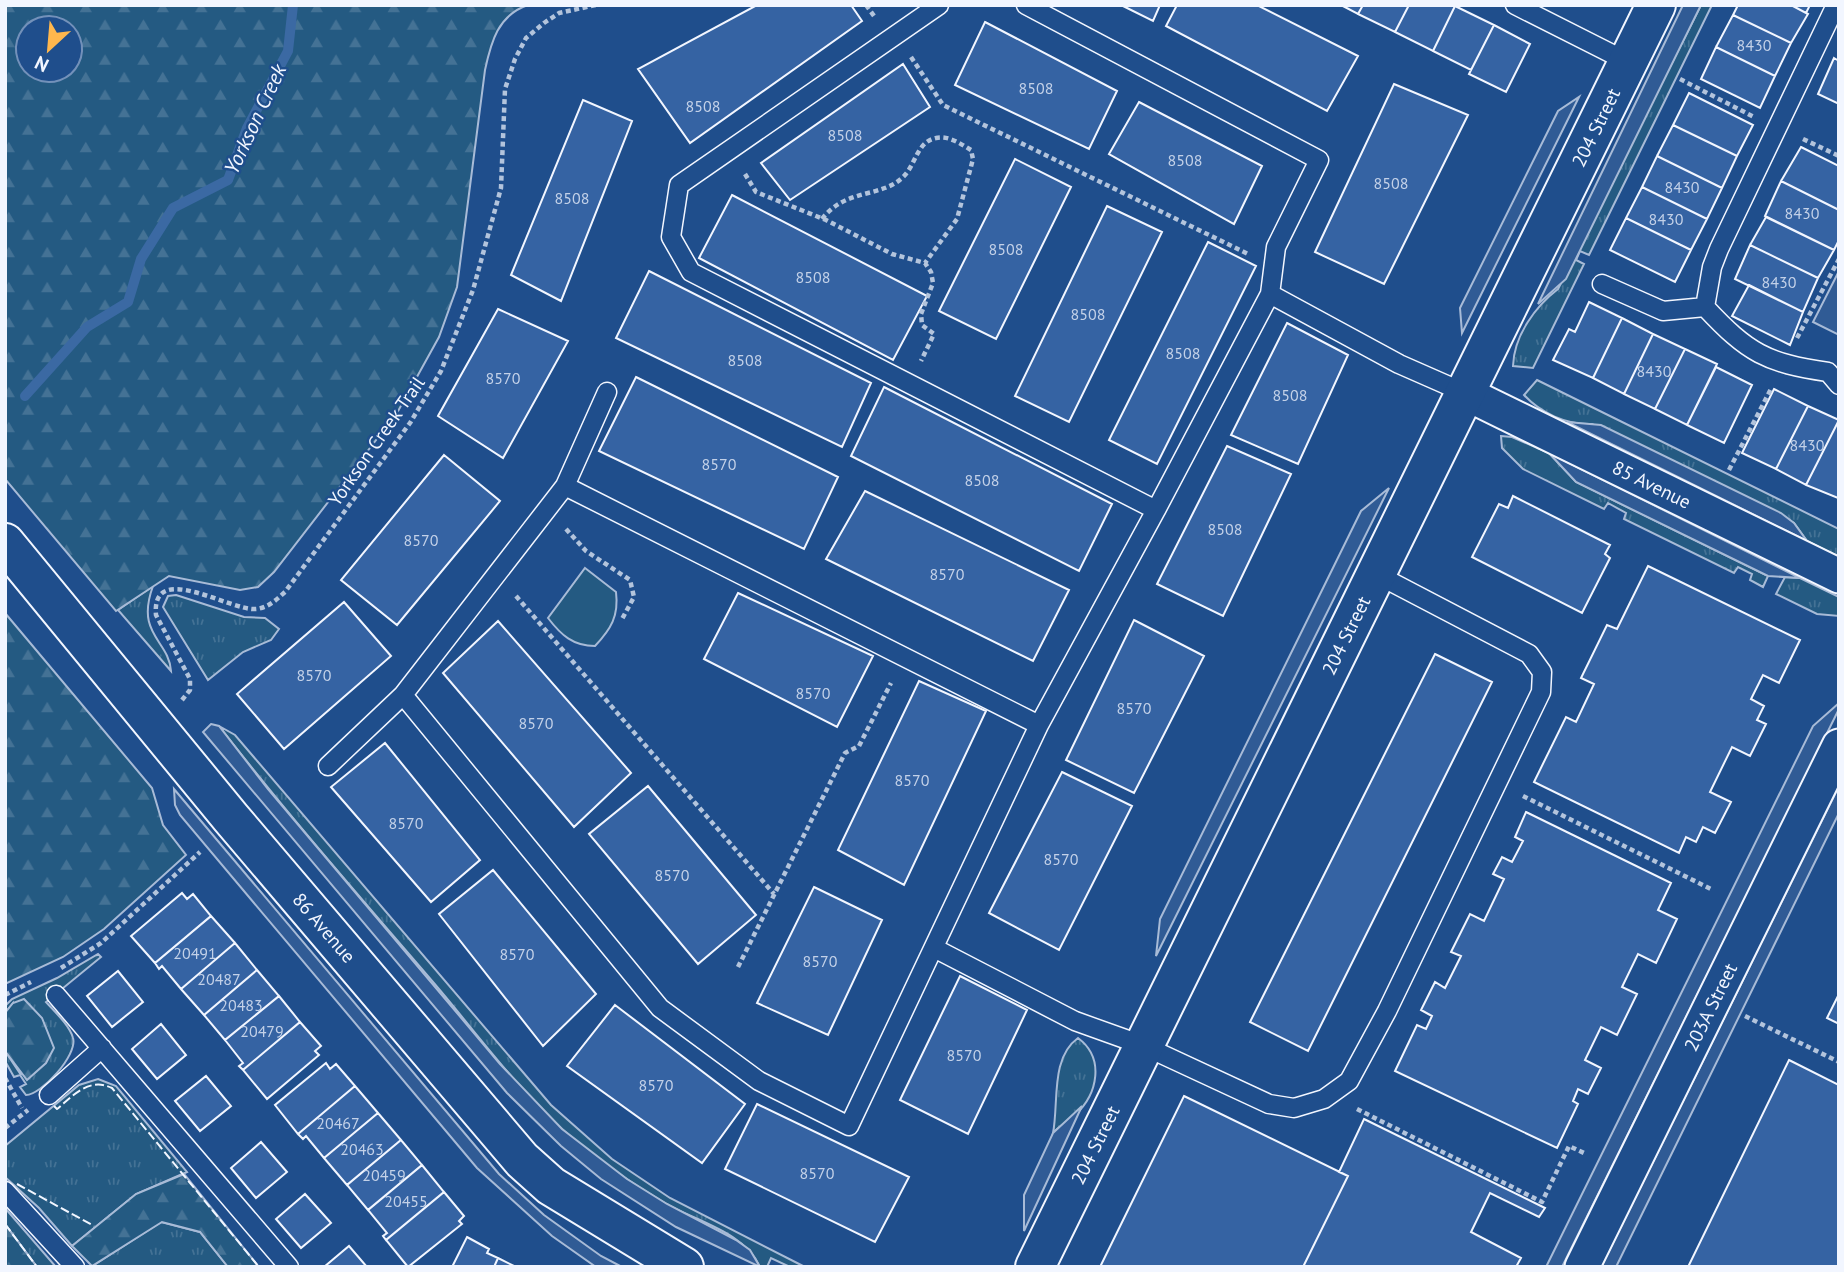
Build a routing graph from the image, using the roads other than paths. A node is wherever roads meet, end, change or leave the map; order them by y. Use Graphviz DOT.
graph roads {
  1 [pos="939,5"];
  2 [pos="1026,5"];
  3 [pos="1515,5"];
  4 [pos="1656,5"];
  5 [pos="1836,5"];
  6 [pos="1628,62"];
  7 [pos="1602,284"];
  8 [pos="1270,294"];
  9 [pos="1705,307"];
  10 [pos="1835,372"];
  11 [pos="607,392"];
  12 [pos="1465,393"];
  13 [pos="565,486"];
  14 [pos="1156,510"];
  15 [pos="5,543"];
  16 [pos="1376,574"];
  17 [pos="1839,576"];
  18 [pos="403,695"];
  19 [pos="1039,724"];
  20 [pos="1839,746"];
  21 [pos="328,766"];
  22 [pos="934,948"];
  23 [pos="56,995"];
  24 [pos="1142,1045"];
  25 [pos="102,1048"];
  26 [pos="49,1095"];
  27 [pos="5,1191"];
  28 [pos="75,1267"];
  29 [pos="289,1267"];
  30 [pos="684,1267"];
  31 [pos="1035,1267"];
  32 [pos="1582,1267"];
  1 -- 14 [label="lane"];
  2 -- 8 [label="lane"];
  3 -- 6 [label="lane"];
  4 -- 6 [label="street, 204 Street"];
  5 -- 9 [label="lane"];
  6 -- 12 [label="street, 204 Street"];
  7 -- 9 [label="lane"];
  8 -- 12 [label="lane"];
  8 -- 14 [label="lane"];
  9 -- 10 [label="lane"];
  11 -- 13 [label="lane"];
  12 -- 16 [label="street, 204 Street"];
  12 -- 17 [label="street, 85 Avenue"];
  13 -- 18 [label="lane"];
  13 -- 19 [label="lane"];
  14 -- 19 [label="lane"];
  15 -- 30 [label="street, 86 Avenue"];
  16 -- 24 [label="street, 204 Street"];
  16 -- 24 [label="lane"];
  18 -- 21 [label="lane"];
  18 -- 22 [label="lane"];
  19 -- 22 [label="lane"];
  20 -- 32 [label="street, 203A Street"];
  22 -- 24 [label="lane"];
  23 -- 25 [label="lane"];
  24 -- 31 [label="street, 204 Street"];
  25 -- 26 [label="lane"];
  25 -- 29 [label="lane"];
  27 -- 28 [label="lane"];
}
